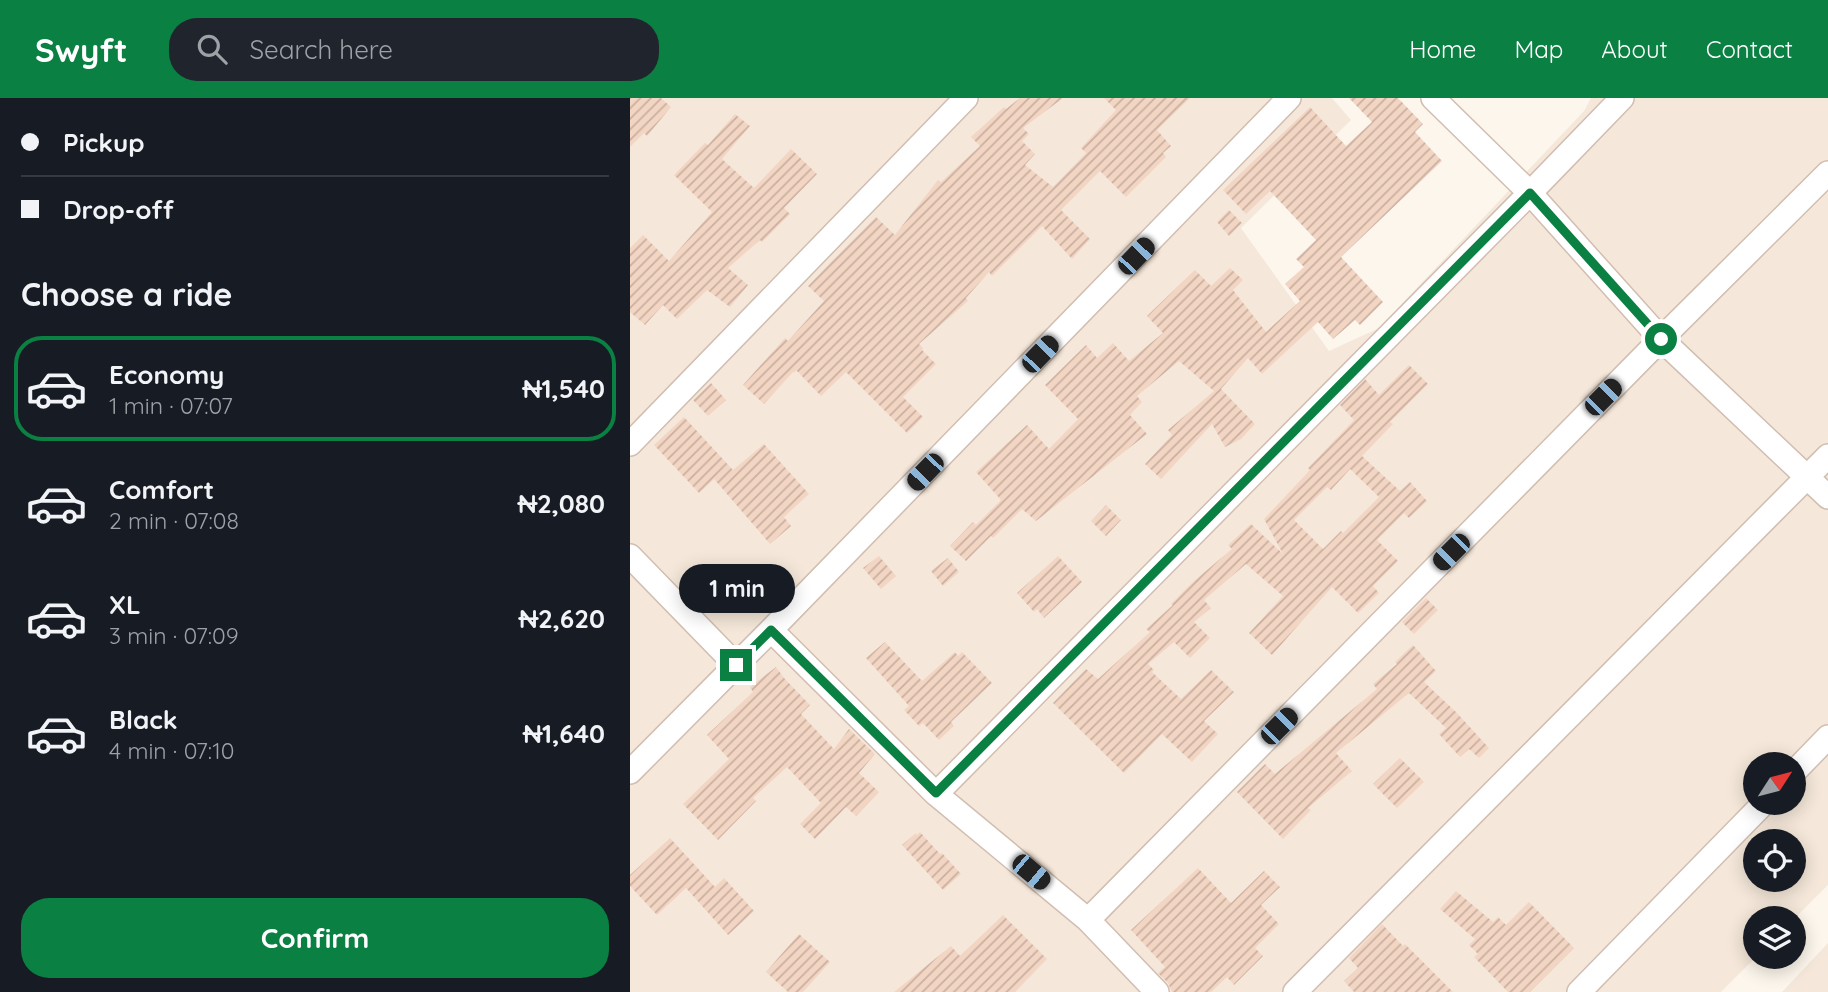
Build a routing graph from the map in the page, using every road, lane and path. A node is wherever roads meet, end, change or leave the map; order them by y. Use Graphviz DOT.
graph roads {
  1 [pos="966,98"];
  2 [pos="1289,98"];
  3 [pos="1433,98"];
  4 [pos="1622,98"];
  5 [pos="1828,173"];
  6 [pos="1530,193"];
  7 [pos="1661,339"];
  8 [pos="632,438"];
  9 [pos="1828,456"];
  10 [pos="1807,478"];
  11 [pos="1828,497"];
  12 [pos="630,556"];
  13 [pos="771,630"];
  14 [pos="736,665"];
  15 [pos="1828,737"];
  16 [pos="1806,760"];
  17 [pos="630,772"];
  18 [pos="936,793"];
  19 [pos="1751,816"];
  20 [pos="1088,920"];
  21 [pos="1157,992"];
  22 [pos="1295,992"];
  23 [pos="1579,992"];
  1 -- 8 [label="street"];
  2 -- 13 [label="street"];
  3 -- 6 [label="street"];
  4 -- 6 [label="street"];
  5 -- 7 [label="street"];
  6 -- 7 [label="street"];
  6 -- 18 [label="street"];
  7 -- 10 [label="street"];
  7 -- 20 [label="street"];
  9 -- 10 [label="street"];
  10 -- 11 [label="street"];
  10 -- 22 [label="street"];
  12 -- 14 [label="street"];
  13 -- 14 [label="street"];
  13 -- 18 [label="street"];
  14 -- 17 [label="street"];
  15 -- 16 [label="street"];
  18 -- 20 [label="street"];
  19 -- 23 [label="street"];
  20 -- 21 [label="street"];
}
